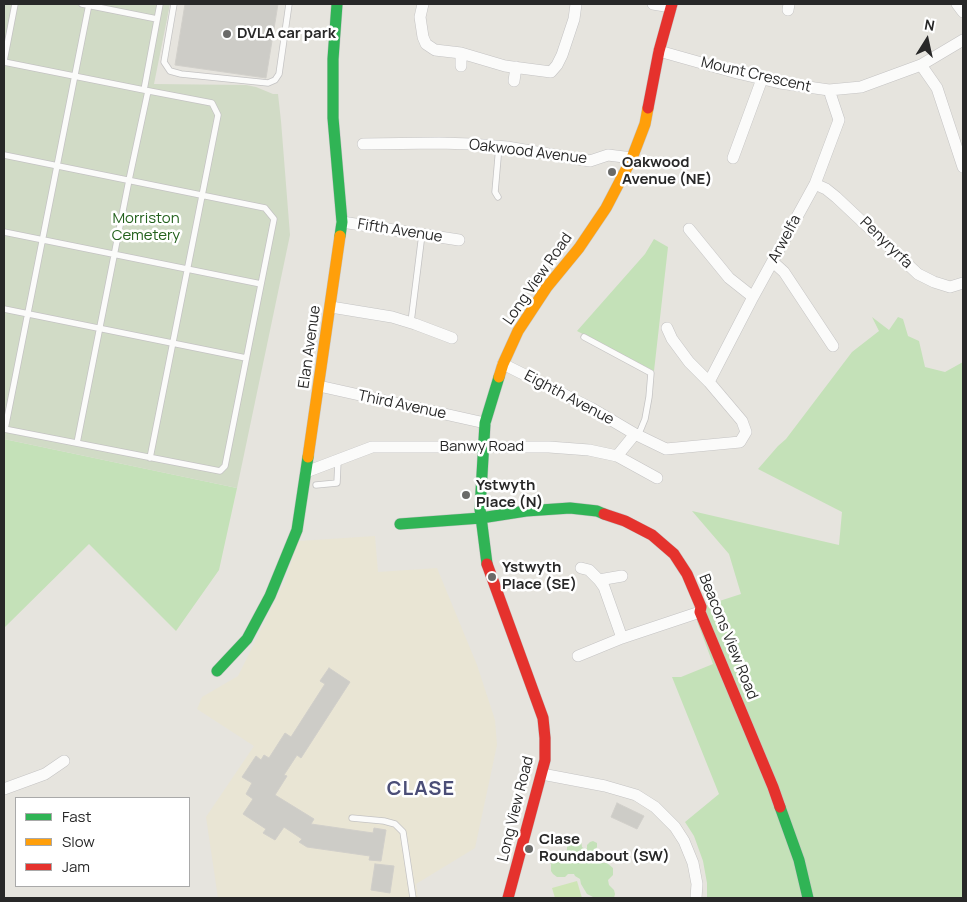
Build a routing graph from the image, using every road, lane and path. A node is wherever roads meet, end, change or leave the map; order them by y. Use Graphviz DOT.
graph roads {
  1 [pos="15,4"];
  2 [pos="87,4"];
  3 [pos="160,4"];
  4 [pos="174,4"];
  5 [pos="289,4"];
  6 [pos="337,4"];
  7 [pos="423,4"];
  8 [pos="576,4"];
  9 [pos="653,4"];
  10 [pos="957,4"];
  11 [pos="671,6"];
  12 [pos="963,12"];
  13 [pos="157,19"];
  14 [pos="963,40"];
  15 [pos="659,51"];
  16 [pos="461,53"];
  17 [pos="4,61"];
  18 [pos="920,65"];
  19 [pos="461,66"];
  20 [pos="510,66"];
  21 [pos="75,76"];
  22 [pos="762,79"];
  23 [pos="514,81"];
  24 [pos="146,90"];
  25 [pos="830,90"];
  26 [pos="363,144"];
  27 [pos="499,146"];
  28 [pos="4,155"];
  29 [pos="632,158"];
  30 [pos="733,158"];
  31 [pos="57,166"];
  32 [pos="963,167"];
  33 [pos="129,180"];
  34 [pos="815,184"];
  35 [pos="202,195"];
  36 [pos="498,197"];
  37 [pos="342,222"];
  38 [pos="689,229"];
  39 [pos="4,232"];
  40 [pos="422,234"];
  41 [pos="42,240"];
  42 [pos="458,240"];
  43 [pos="114,255"];
  44 [pos="773,262"];
  45 [pos="187,269"];
  46 [pos="963,283"];
  47 [pos="261,284"];
  48 [pos="754,297"];
  49 [pos="331,307"];
  50 [pos="4,309"];
  51 [pos="28,314"];
  52 [pos="410,322"];
  53 [pos="100,328"];
  54 [pos="667,328"];
  55 [pos="584,337"];
  56 [pos="452,338"];
  57 [pos="173,343"];
  58 [pos="834,346"];
  59 [pos="246,358"];
  60 [pos="503,364"];
  61 [pos="709,382"];
  62 [pos="319,386"];
  63 [pos="485,423"];
  64 [pos="5,429"];
  65 [pos="636,435"];
  66 [pos="77,443"];
  67 [pos="484,448"];
  68 [pos="617,456"];
  69 [pos="150,458"];
  70 [pos="338,461"];
  71 [pos="306,472"];
  72 [pos="657,478"];
  73 [pos="316,485"];
  74 [pos="481,518"];
  75 [pos="400,524"];
  76 [pos="581,568"];
  77 [pos="622,576"];
  78 [pos="599,580"];
  79 [pos="700,612"];
  80 [pos="622,638"];
  81 [pos="578,656"];
  82 [pos="217,671"];
  83 [pos="64,761"];
  84 [pos="542,774"];
  85 [pos="4,790"];
  86 [pos="352,818"];
  87 [pos="413,898"];
  88 [pos="495,898"];
  89 [pos="508,898"];
  90 [pos="696,898"];
  91 [pos="808,898"];
  1 -- 17 [label="lane"];
  2 -- 13 [label="lane"];
  2 -- 21 [label="lane"];
  3 -- 13 [label="lane"];
  4 -- 5 [label="lane"];
  6 -- 37 [label="street, Elan Avenue"];
  7 -- 16 [label="street"];
  8 -- 20 [label="street"];
  9 -- 11 [label="street"];
  10 -- 12 [label="street"];
  11 -- 15 [label="street, Long View Road"];
  13 -- 24 [label="lane"];
  14 -- 18 [label="street, Mount Crescent"];
  15 -- 22 [label="street, Mount Crescent"];
  15 -- 29 [label="street, Long View Road"];
  16 -- 19 [label="street"];
  16 -- 20 [label="street"];
  17 -- 21 [label="lane"];
  18 -- 25 [label="street, Mount Crescent"];
  18 -- 32 [label="street"];
  20 -- 23 [label="street"];
  21 -- 24 [label="lane"];
  21 -- 31 [label="lane"];
  22 -- 25 [label="street, Mount Crescent"];
  22 -- 30 [label="street"];
  24 -- 33 [label="lane"];
  24 -- 35 [label="lane"];
  25 -- 34 [label="street, Arwelfa"];
  26 -- 27 [label="street, Oakwood Avenue"];
  27 -- 29 [label="street, Oakwood Avenue"];
  27 -- 36 [label="lane"];
  28 -- 31 [label="lane"];
  29 -- 60 [label="street, Long View Road"];
  31 -- 33 [label="lane"];
  31 -- 41 [label="lane"];
  33 -- 35 [label="lane"];
  33 -- 43 [label="lane"];
  34 -- 44 [label="street, Arwelfa"];
  34 -- 46 [label="street, Penyryrfa"];
  35 -- 45 [label="lane"];
  35 -- 47 [label="lane"];
  37 -- 40 [label="street, Fifth Avenue"];
  37 -- 49 [label="street, Elan Avenue"];
  38 -- 48 [label="street"];
  39 -- 41 [label="lane"];
  40 -- 42 [label="street, Fifth Avenue"];
  40 -- 52 [label="lane"];
  41 -- 43 [label="lane"];
  41 -- 51 [label="lane"];
  43 -- 45 [label="lane"];
  43 -- 53 [label="lane"];
  44 -- 48 [label="street, Arwelfa"];
  44 -- 58 [label="street"];
  45 -- 47 [label="lane"];
  45 -- 57 [label="lane"];
  47 -- 59 [label="lane"];
  48 -- 61 [label="street, Arwelfa"];
  49 -- 52 [label="street"];
  49 -- 62 [label="street, Elan Avenue"];
  50 -- 51 [label="lane"];
  51 -- 53 [label="lane"];
  51 -- 64 [label="lane"];
  52 -- 56 [label="street"];
  53 -- 57 [label="lane"];
  53 -- 66 [label="lane"];
  54 -- 61 [label="street"];
  55 -- 65 [label="lane"];
  57 -- 59 [label="lane"];
  57 -- 69 [label="lane"];
  59 -- 69 [label="lane"];
  60 -- 63 [label="street, Long View Road"];
  60 -- 65 [label="street, Eighth Avenue"];
  61 -- 65 [label="street, Eighth Avenue"];
  62 -- 63 [label="street, Third Avenue"];
  62 -- 71 [label="street, Elan Avenue"];
  63 -- 67 [label="street, Long View Road"];
  64 -- 66 [label="lane"];
  65 -- 68 [label="street"];
  66 -- 69 [label="lane"];
  67 -- 68 [label="street, Banwy Road"];
  67 -- 70 [label="street, Banwy Road"];
  67 -- 74 [label="street, Long View Road"];
  68 -- 72 [label="street, Banwy Road"];
  70 -- 71 [label="street, Banwy Road"];
  70 -- 73 [label="lane"];
  71 -- 82 [label="street, Elan Avenue"];
  74 -- 75 [label="street, Beacons View Road"];
  74 -- 79 [label="street, Beacons View Road"];
  74 -- 84 [label="street, Long View Road"];
  76 -- 78 [label="street"];
  77 -- 78 [label="street"];
  78 -- 80 [label="street"];
  79 -- 80 [label="street"];
  79 -- 91 [label="street, Beacons View Road"];
  80 -- 81 [label="street"];
  83 -- 85 [label="street"];
  84 -- 89 [label="street, Long View Road"];
  84 -- 90 [label="street"];
  86 -- 87 [label="lane"];
  88 -- 89 [label="street"];
}
